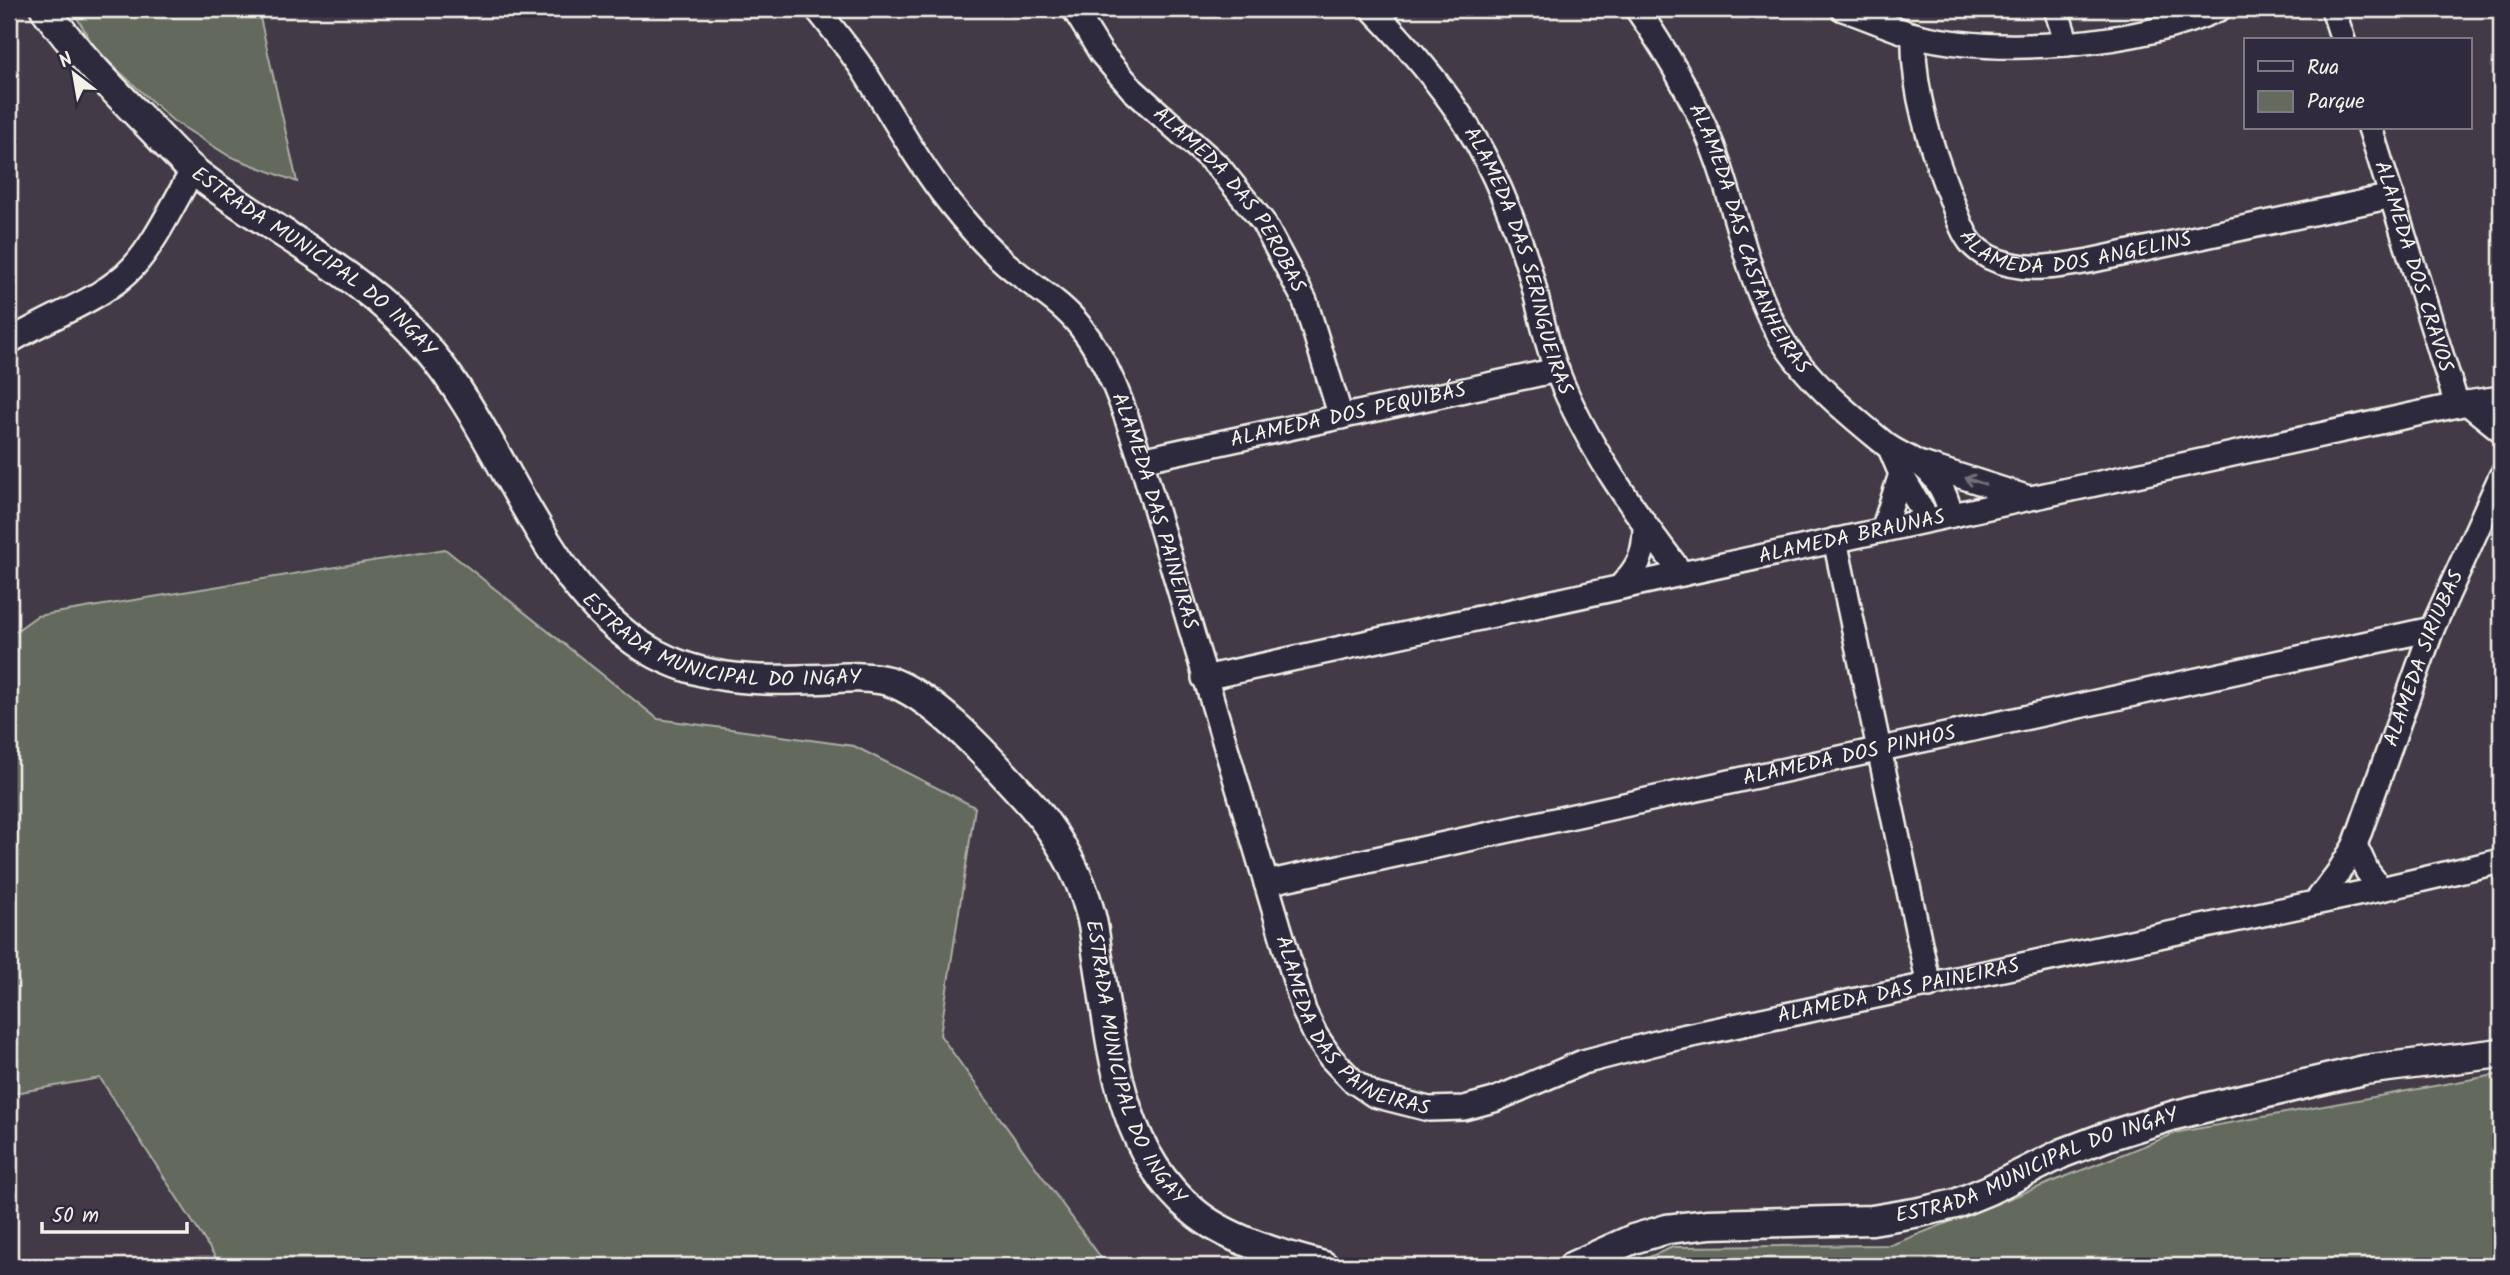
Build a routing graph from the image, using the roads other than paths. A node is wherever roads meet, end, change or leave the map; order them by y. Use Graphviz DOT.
graph roads {
  1 [pos="45,9"];
  2 [pos="817,9"];
  3 [pos="1074,9"];
  4 [pos="1372,9"];
  5 [pos="1843,9"];
  6 [pos="2056,9"];
  7 [pos="2219,9"];
  8 [pos="2333,9"];
  9 [pos="1641,11"];
  10 [pos="1914,35"];
  11 [pos="2342,38"];
  12 [pos="2067,44"];
  13 [pos="2371,130"];
  14 [pos="193,170"];
  15 [pos="2392,196"];
  16 [pos="9,342"];
  17 [pos="1557,370"];
  18 [pos="2501,398"];
  19 [pos="2462,404"];
  20 [pos="1341,417"];
  21 [pos="2501,430"];
  22 [pos="1141,460"];
  23 [pos="1911,469"];
  24 [pos="2501,476"];
  25 [pos="2029,498"];
  26 [pos="1951,515"];
  27 [pos="1928,520"];
  28 [pos="1645,526"];
  29 [pos="1884,530"];
  30 [pos="1835,540"];
  31 [pos="1682,573"];
  32 [pos="1620,587"];
  33 [pos="2432,629"];
  34 [pos="1203,677"];
  35 [pos="1880,749"];
  36 [pos="2355,845"];
  37 [pos="2501,861"];
  38 [pos="1266,883"];
  39 [pos="2381,890"];
  40 [pos="2316,902"];
  41 [pos="1929,986"];
  42 [pos="2501,1052"];
  43 [pos="1324,1266"];
  44 [pos="1573,1266"];
  1 -- 14 [label="street, ESTRADA MUNICIPAL DO INGAY"];
  2 -- 22 [label="street, ALAMEDA DAS PAINEIRAS"];
  3 -- 20 [label="street, ALAMEDA DAS PEROBAS"];
  4 -- 17 [label="street, ALAMEDA DAS SERINGUEIRAS"];
  5 -- 10 [label="street"];
  6 -- 12 [label="street"];
  7 -- 12 [label="street"];
  8 -- 11 [label="street"];
  9 -- 23 [label="street, ALAMEDA DAS CASTANHEIRAS"];
  10 -- 12 [label="street"];
  10 -- 15 [label="street, ALAMEDA DOS ANGELINS"];
  13 -- 15 [label="street, ALAMEDA DOS CRAVOS"];
  14 -- 16 [label="street"];
  14 -- 43 [label="street, ESTRADA MUNICIPAL DO INGAY"];
  15 -- 19 [label="street, ALAMEDA DOS CRAVOS"];
  17 -- 20 [label="street, ALAMEDA DOS PEQUIBÁS"];
  17 -- 28 [label="street, ALAMEDA DAS SERINGUEIRAS"];
  18 -- 19 [label="street, ALAMEDA BRAUNAS"];
  19 -- 21 [label="street"];
  19 -- 25 [label="street, ALAMEDA BRAUNAS"];
  20 -- 22 [label="street, ALAMEDA DOS PEQUIBÁS"];
  22 -- 34 [label="street, ALAMEDA DAS PAINEIRAS"];
  25 -- 23 [label="street, one-way"];
  23 -- 26 [label="street, ALAMEDA DAS CASTANHEIRAS"];
  23 -- 27 [label="street, ALAMEDA DAS CASTANHEIRAS"];
  23 -- 29 [label="street"];
  24 -- 33 [label="street, ALAMEDA SIRIUBAS"];
  25 -- 26 [label="street, ALAMEDA BRAUNAS"];
  26 -- 27 [label="street, ALAMEDA BRAUNAS"];
  27 -- 29 [label="street, ALAMEDA BRAUNAS"];
  28 -- 31 [label="street, ALAMEDA DAS SERINGUEIRAS"];
  28 -- 32 [label="street"];
  29 -- 30 [label="street, ALAMEDA BRAUNAS"];
  30 -- 31 [label="street, ALAMEDA BRAUNAS"];
  30 -- 35 [label="street"];
  31 -- 32 [label="street, ALAMEDA BRAUNAS"];
  32 -- 34 [label="street, ALAMEDA BRAUNAS"];
  33 -- 35 [label="street, ALAMEDA DOS PINHOS"];
  33 -- 36 [label="street, ALAMEDA SIRIUBAS"];
  34 -- 38 [label="street, ALAMEDA DAS PAINEIRAS"];
  35 -- 38 [label="street, ALAMEDA DOS PINHOS"];
  35 -- 41 [label="street"];
  36 -- 39 [label="street"];
  36 -- 40 [label="street, ALAMEDA SIRIUBAS"];
  37 -- 39 [label="street, ALAMEDA DAS PAINEIRAS"];
  38 -- 41 [label="street, ALAMEDA DAS PAINEIRAS"];
  39 -- 40 [label="street, ALAMEDA DAS PAINEIRAS"];
  40 -- 41 [label="street, ALAMEDA DAS PAINEIRAS"];
  42 -- 44 [label="street, ESTRADA MUNICIPAL DO INGAY"];
}
